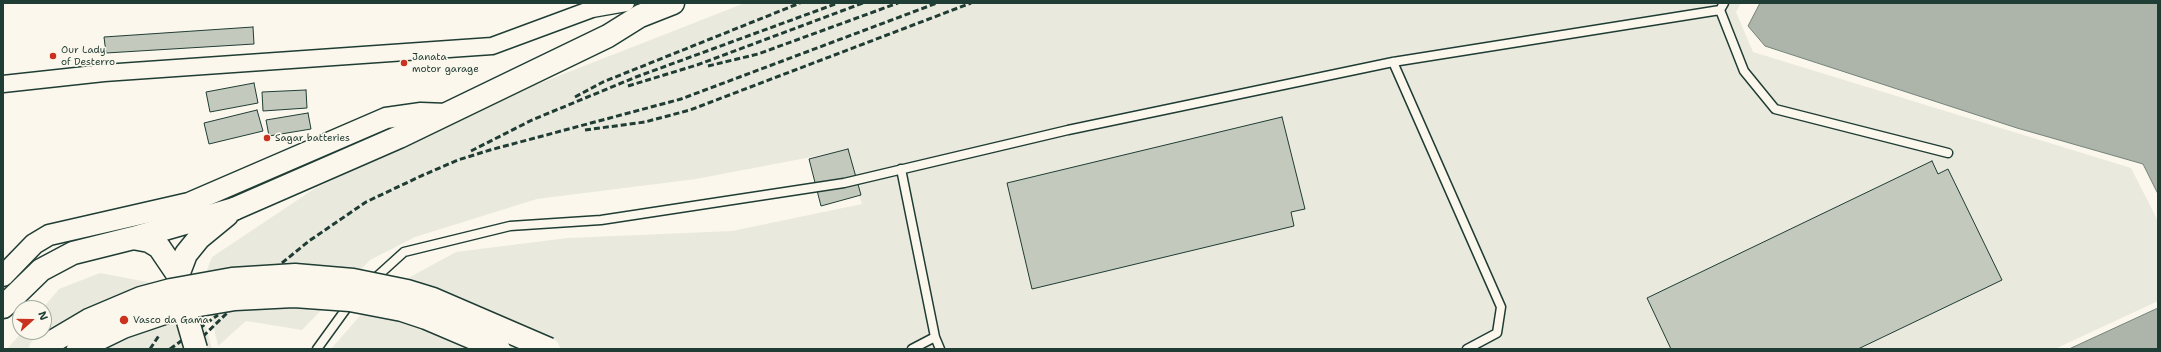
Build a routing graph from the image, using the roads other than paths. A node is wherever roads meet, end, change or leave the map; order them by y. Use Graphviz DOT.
graph roads {
  1 [pos="673,3"];
  2 [pos="1722,6"];
  3 [pos="631,7"];
  4 [pos="1393,62"];
  5 [pos="3,84"];
  6 [pos="447,114"];
  7 [pos="1948,153"];
  8 [pos="901,169"];
  9 [pos="234,209"];
  10 [pos="133,238"];
  11 [pos="178,275"];
  12 [pos="3,276"];
  13 [pos="3,307"];
  14 [pos="935,336"];
  15 [pos="40,349"];
  16 [pos="78,349"];
  17 [pos="196,349"];
  18 [pos="317,349"];
  19 [pos="499,349"];
  20 [pos="549,349"];
  21 [pos="912,349"];
  22 [pos="940,349"];
  23 [pos="1467,349"];
  1 -- 3 [label="main road"];
  2 -- 4 [label="lane"];
  2 -- 7 [label="lane"];
  3 -- 5 [label="street"];
  3 -- 6 [label="main road"];
  4 -- 8 [label="lane"];
  4 -- 23 [label="lane"];
  6 -- 9 [label="main road"];
  6 -- 12 [label="street"];
  8 -- 14 [label="lane"];
  8 -- 18 [label="lane"];
  9 -- 10 [label="main road"];
  9 -- 11 [label="main road"];
  10 -- 11 [label="main road"];
  10 -- 13 [label="main road"];
  11 -- 17 [label="main road, bridge"];
  14 -- 21 [label="lane"];
  14 -- 22 [label="lane"];
  15 -- 20 [label="main road, bridge"];
  16 -- 19 [label="main road, bridge"];
}
